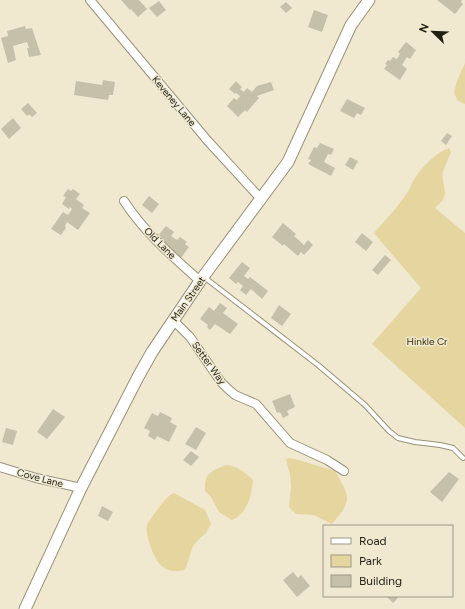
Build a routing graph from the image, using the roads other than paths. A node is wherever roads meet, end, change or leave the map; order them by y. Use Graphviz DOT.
graph roads {
  1 [pos="90,0"];
  2 [pos="369,0"];
  3 [pos="261,199"];
  4 [pos="124,201"];
  5 [pos="202,279"];
  6 [pos="173,320"];
  7 [pos="463,458"];
  8 [pos="0,467"];
  9 [pos="344,471"];
  10 [pos="81,488"];
  11 [pos="25,609"];
  1 -- 3 [label="street, Keveney Lane"];
  2 -- 3 [label="main road, Main Street"];
  3 -- 5 [label="main road, Main Street"];
  4 -- 5 [label="street, Old Lane"];
  5 -- 6 [label="main road, Main Street"];
  5 -- 7 [label="lane"];
  6 -- 9 [label="street, Setter Way"];
  6 -- 10 [label="main road, Main Street"];
  8 -- 10 [label="street, Cove Lane"];
  10 -- 11 [label="main road, Main Street"];
}
